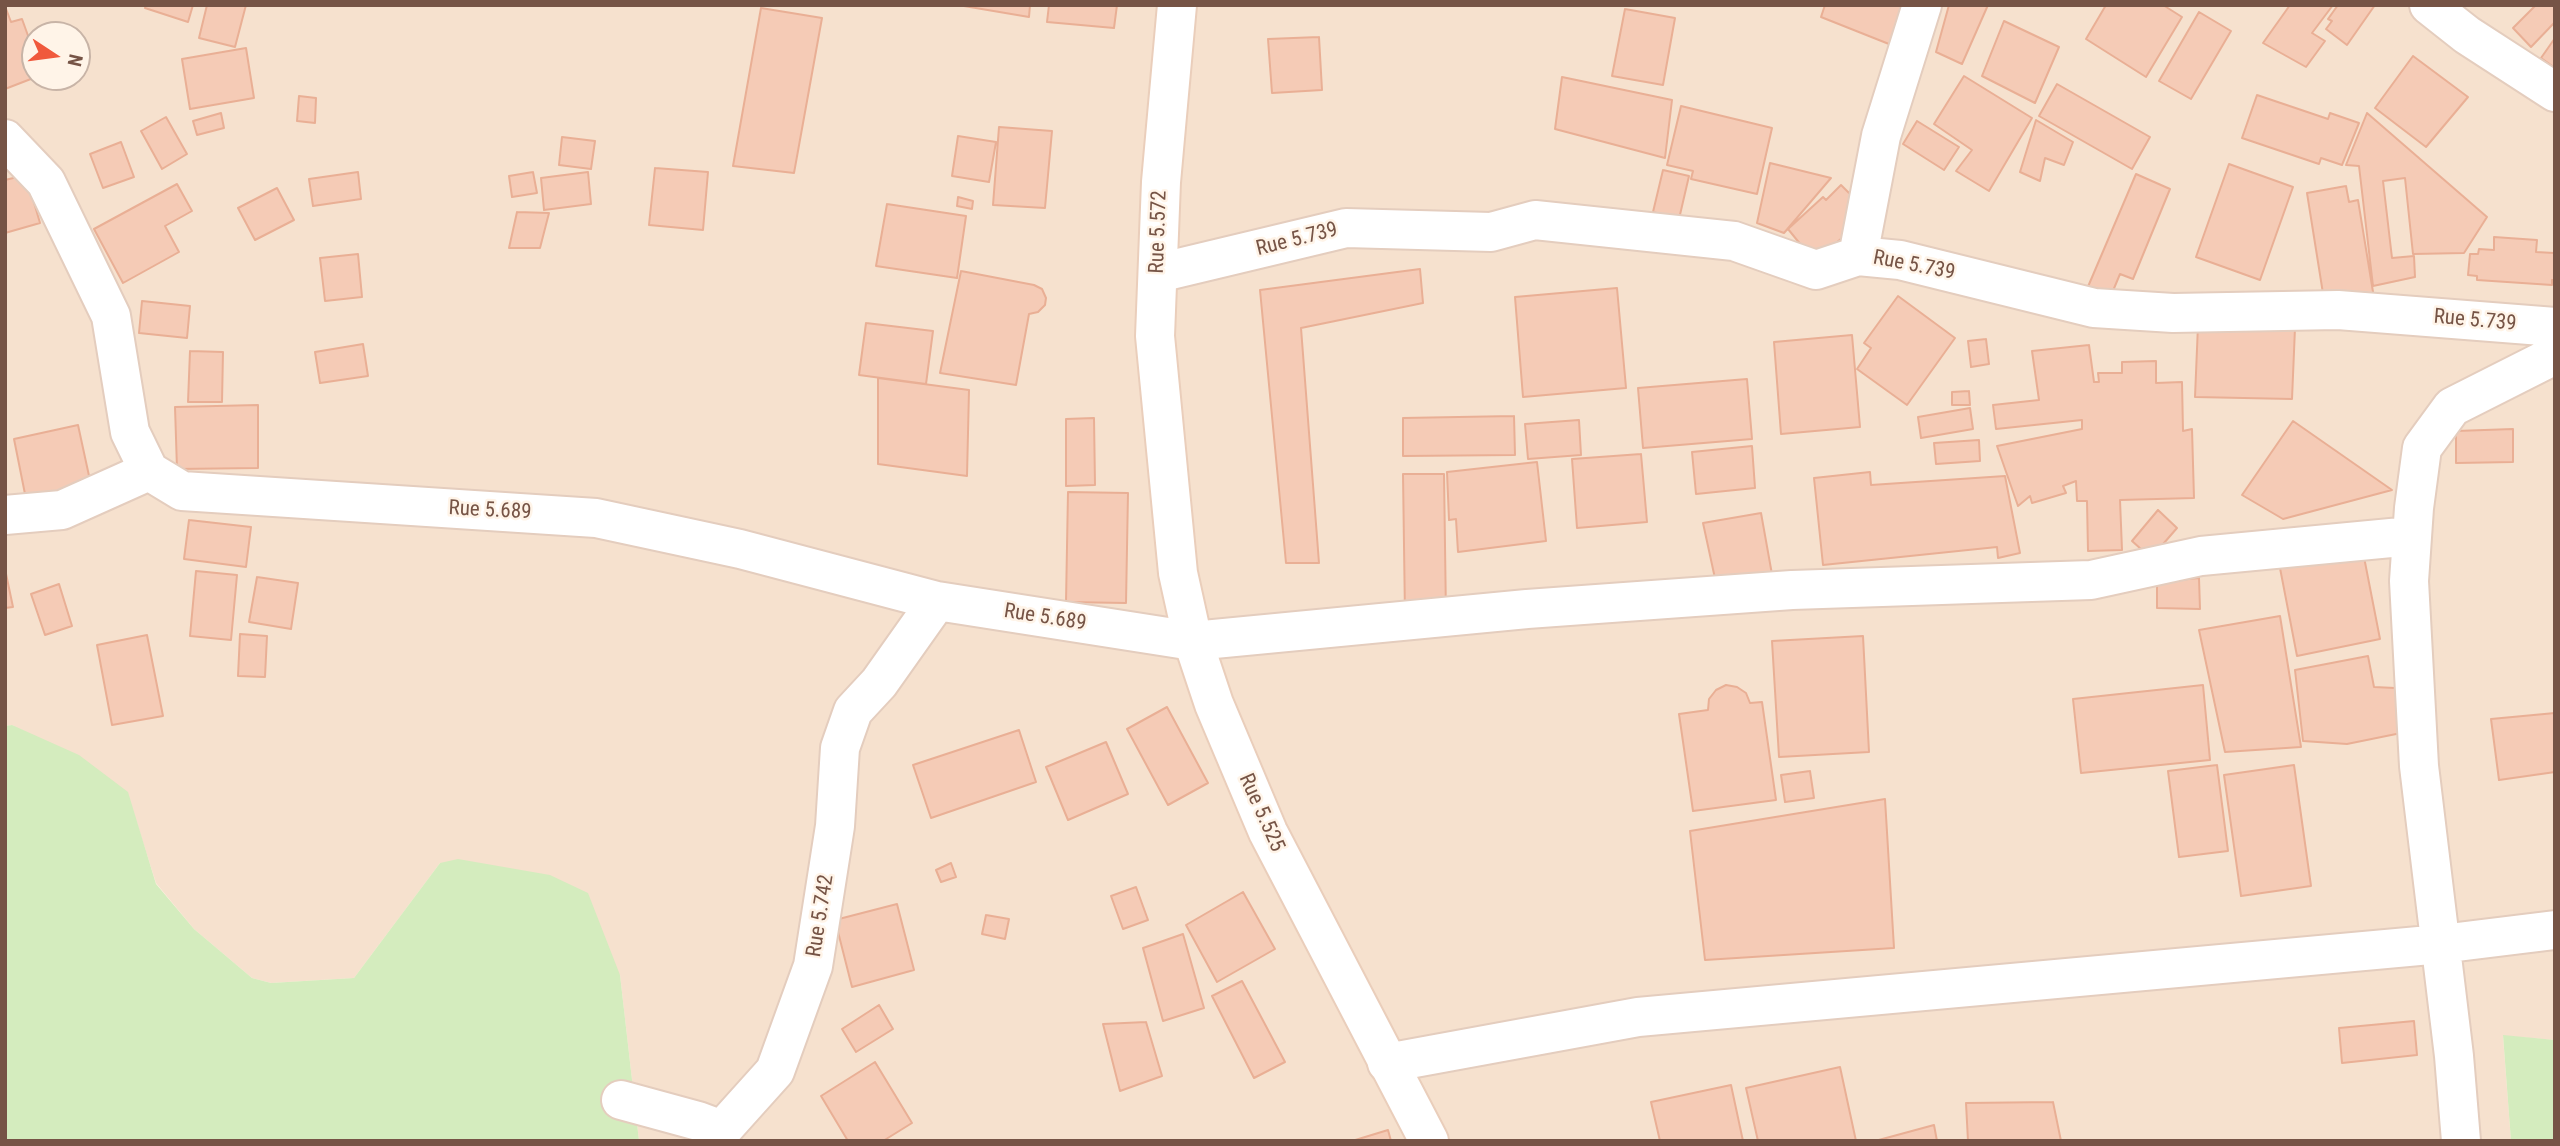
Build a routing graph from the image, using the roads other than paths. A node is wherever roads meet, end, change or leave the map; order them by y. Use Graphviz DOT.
graph roads {
  1 [pos="1177,5"];
  2 [pos="1922,5"];
  3 [pos="2429,5"];
  4 [pos="2555,92"];
  5 [pos="5,139"];
  6 [pos="1858,256"];
  7 [pos="1158,273"];
  8 [pos="2555,327"];
  9 [pos="2555,355"];
  10 [pos="1167,459"];
  11 [pos="149,471"];
  12 [pos="5,515"];
  13 [pos="2412,536"];
  14 [pos="937,601"];
  15 [pos="1193,641"];
  16 [pos="2555,930"];
  17 [pos="2441,944"];
  18 [pos="1387,1063"];
  19 [pos="621,1100"];
  20 [pos="1429,1141"];
  21 [pos="2461,1141"];
  1 -- 7 [label="street, Rue 5.572"];
  2 -- 6 [label="street"];
  3 -- 4 [label="street"];
  5 -- 11 [label="street"];
  6 -- 7 [label="street, Rue 5.739"];
  6 -- 8 [label="street, Rue 5.739"];
  7 -- 10 [label="street, Rue 5.572"];
  9 -- 13 [label="street"];
  10 -- 15 [label="street, Rue 5.525"];
  11 -- 12 [label="street"];
  11 -- 14 [label="street, Rue 5.689"];
  13 -- 15 [label="street, Rue 5.689"];
  13 -- 17 [label="street"];
  14 -- 15 [label="street, Rue 5.689"];
  14 -- 19 [label="street, Rue 5.742"];
  15 -- 18 [label="street, Rue 5.525"];
  16 -- 17 [label="street"];
  17 -- 18 [label="street"];
  17 -- 21 [label="street"];
  18 -- 20 [label="street, Rue 5.525"];
}
